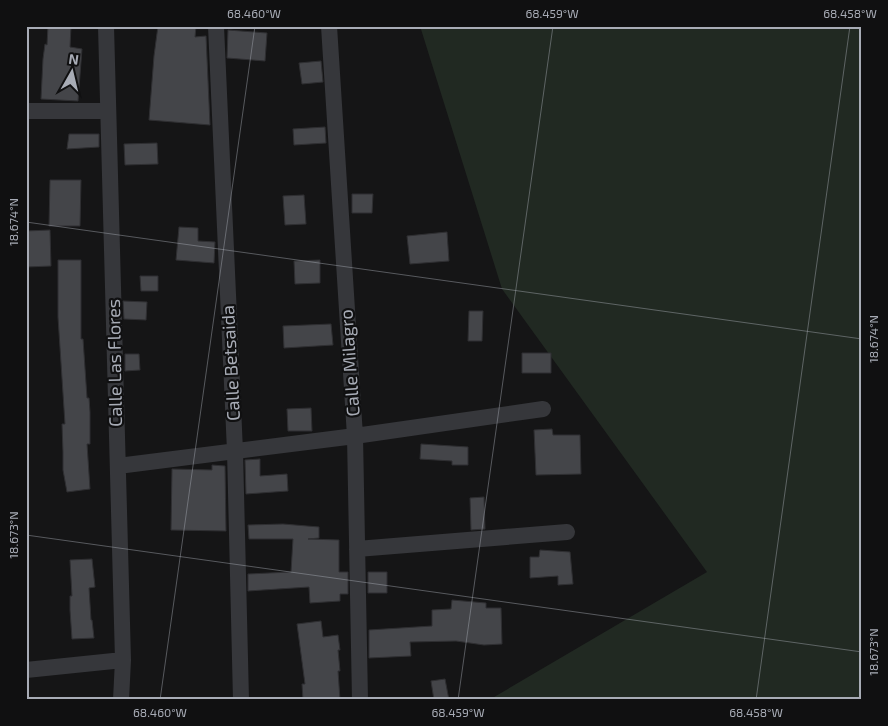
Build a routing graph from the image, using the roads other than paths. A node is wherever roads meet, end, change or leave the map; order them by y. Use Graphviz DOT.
graph roads {
  1 [pos="106,26"];
  2 [pos="216,26"];
  3 [pos="329,26"];
  4 [pos="26,111"];
  5 [pos="108,111"];
  6 [pos="543,409"];
  7 [pos="355,436"];
  8 [pos="235,451"];
  9 [pos="118,466"];
  10 [pos="567,532"];
  11 [pos="357,550"];
  12 [pos="123,660"];
  13 [pos="26,670"];
  14 [pos="121,700"];
  15 [pos="242,700"];
  16 [pos="360,700"];
  1 -- 5 [label="street, Calle Las Flores"];
  2 -- 8 [label="street, Calle Betsaida"];
  3 -- 7 [label="street, Calle Milagro"];
  4 -- 5 [label="street"];
  5 -- 9 [label="street, Calle Las Flores"];
  6 -- 7 [label="street"];
  7 -- 8 [label="street"];
  7 -- 11 [label="street, Calle Milagro"];
  8 -- 9 [label="street"];
  8 -- 15 [label="street, Calle Betsaida"];
  9 -- 12 [label="street, Calle Las Flores"];
  10 -- 11 [label="street"];
  11 -- 16 [label="street, Calle Milagro"];
  12 -- 13 [label="street"];
  12 -- 14 [label="street, Calle Las Flores"];
}
